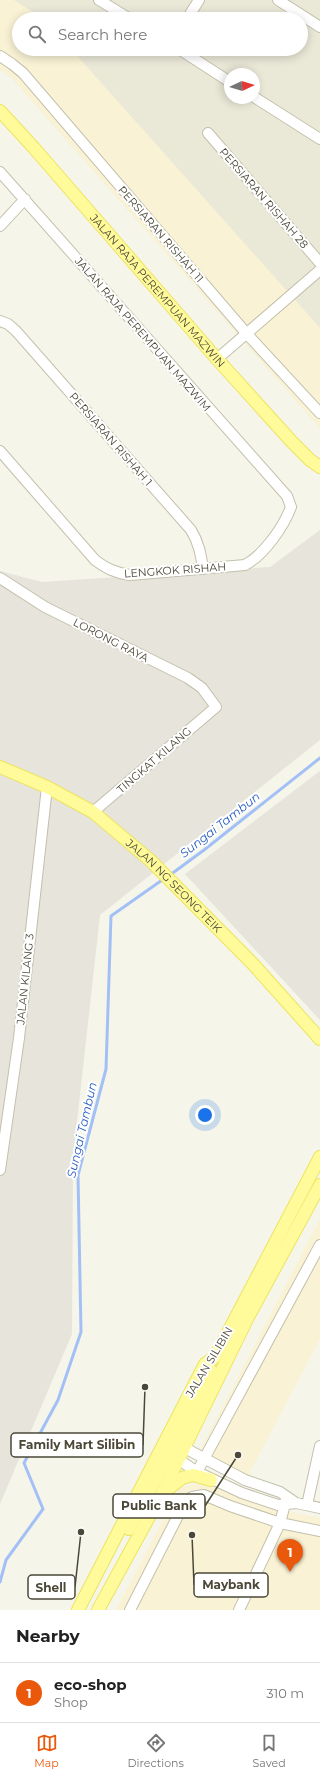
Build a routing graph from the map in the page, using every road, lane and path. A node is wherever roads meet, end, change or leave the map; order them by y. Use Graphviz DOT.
graph roads {
  1 [pos="99,0"];
  2 [pos="198,0"];
  3 [pos="278,0"];
  4 [pos="119,12"];
  5 [pos="191,12"];
  6 [pos="297,12"];
  7 [pos="308,19"];
  8 [pos="320,27"];
  9 [pos="0,56"];
  10 [pos="190,56"];
  11 [pos="224,78"];
  12 [pos="260,101"];
  13 [pos="0,111"];
  14 [pos="208,133"];
  15 [pos="320,139"];
  16 [pos="0,172"];
  17 [pos="25,199"];
  18 [pos="0,226"];
  19 [pos="320,263"];
  20 [pos="320,270"];
  21 [pos="0,321"];
  22 [pos="247,334"];
  23 [pos="217,359"];
  24 [pos="320,413"];
  25 [pos="0,451"];
  26 [pos="320,467"];
  27 [pos="287,496"];
  28 [pos="203,569"];
  29 [pos="0,578"];
  30 [pos="216,707"];
  31 [pos="0,767"];
  32 [pos="46,787"];
  33 [pos="93,812"];
  34 [pos="320,1039"];
  35 [pos="320,1157"];
  36 [pos="0,1170"];
  37 [pos="320,1185"];
  38 [pos="320,1245"];
  39 [pos="214,1357"];
  40 [pos="320,1446"];
  41 [pos="178,1452"];
  42 [pos="205,1458"];
  43 [pos="198,1472"];
  44 [pos="211,1480"];
  45 [pos="161,1495"];
  46 [pos="286,1501"];
  47 [pos="307,1505"];
  48 [pos="320,1508"];
  49 [pos="280,1523"];
  50 [pos="320,1531"];
  51 [pos="102,1564"];
  52 [pos="78,1610"];
  53 [pos="98,1610"];
  54 [pos="130,1610"];
  55 [pos="239,1610"];
  1 -- 4 [label="street"];
  2 -- 5 [label="street"];
  3 -- 6 [label="street"];
  7 -- 8 [label="street"];
  9 -- 22 [label="street, PERSIARAN RISHAH 11"];
  10 -- 11 [label="street"];
  12 -- 15 [label="street"];
  13 -- 23 [label="main road, JALAN RAJA PEREMPUAN MAZWIN"];
  14 -- 19 [label="street, PERSIARAN RISHAH 28"];
  16 -- 17 [label="street, JALAN RAJA PEREMPUAN MAZWIM"];
  17 -- 18 [label="street"];
  17 -- 27 [label="street, JALAN RAJA PEREMPUAN MAZWIM"];
  20 -- 22 [label="street"];
  21 -- 28 [label="street, PERSIARAN RISHAH 1"];
  22 -- 23 [label="street"];
  22 -- 24 [label="street, PERSIARAN RISHAH 11"];
  23 -- 26 [label="main road, JALAN RAJA PEREMPUAN MAZWIN"];
  25 -- 28 [label="street, LENGKOK RISHAH"];
  27 -- 28 [label="street, LENGKOK RISHAH"];
  29 -- 30 [label="street, LORONG RAYA"];
  30 -- 33 [label="street, TINGKAT KILANG"];
  31 -- 32 [label="main road, JALAN NG SEONG TEIK"];
  32 -- 33 [label="main road, JALAN NG SEONG TEIK"];
  32 -- 36 [label="street, JALAN KILANG 3"];
  33 -- 34 [label="main road, JALAN NG SEONG TEIK"];
  35 -- 39 [label="main road, JALAN SILIBIN"];
  37 -- 41 [label="main road, JALAN SILIBIN"];
  38 -- 42 [label="street"];
  39 -- 41 [label="main road"];
  39 -- 51 [label="main road, JALAN SILIBIN"];
  40 -- 47 [label="street"];
  41 -- 42 [label="street"];
  41 -- 43 [label="street"];
  41 -- 45 [label="main road, JALAN SILIBIN"];
  41 -- 51 [label="main road"];
  42 -- 43 [label="street"];
  42 -- 46 [label="street"];
  43 -- 44 [label="street"];
  44 -- 45 [label="main road"];
  44 -- 46 [label="street"];
  45 -- 53 [label="main road, JALAN SILIBIN"];
  46 -- 47 [label="street"];
  46 -- 49 [label="street"];
  47 -- 48 [label="street"];
  49 -- 50 [label="street"];
  49 -- 54 [label="street"];
  49 -- 55 [label="street"];
  51 -- 52 [label="main road, JALAN SILIBIN"];
}
